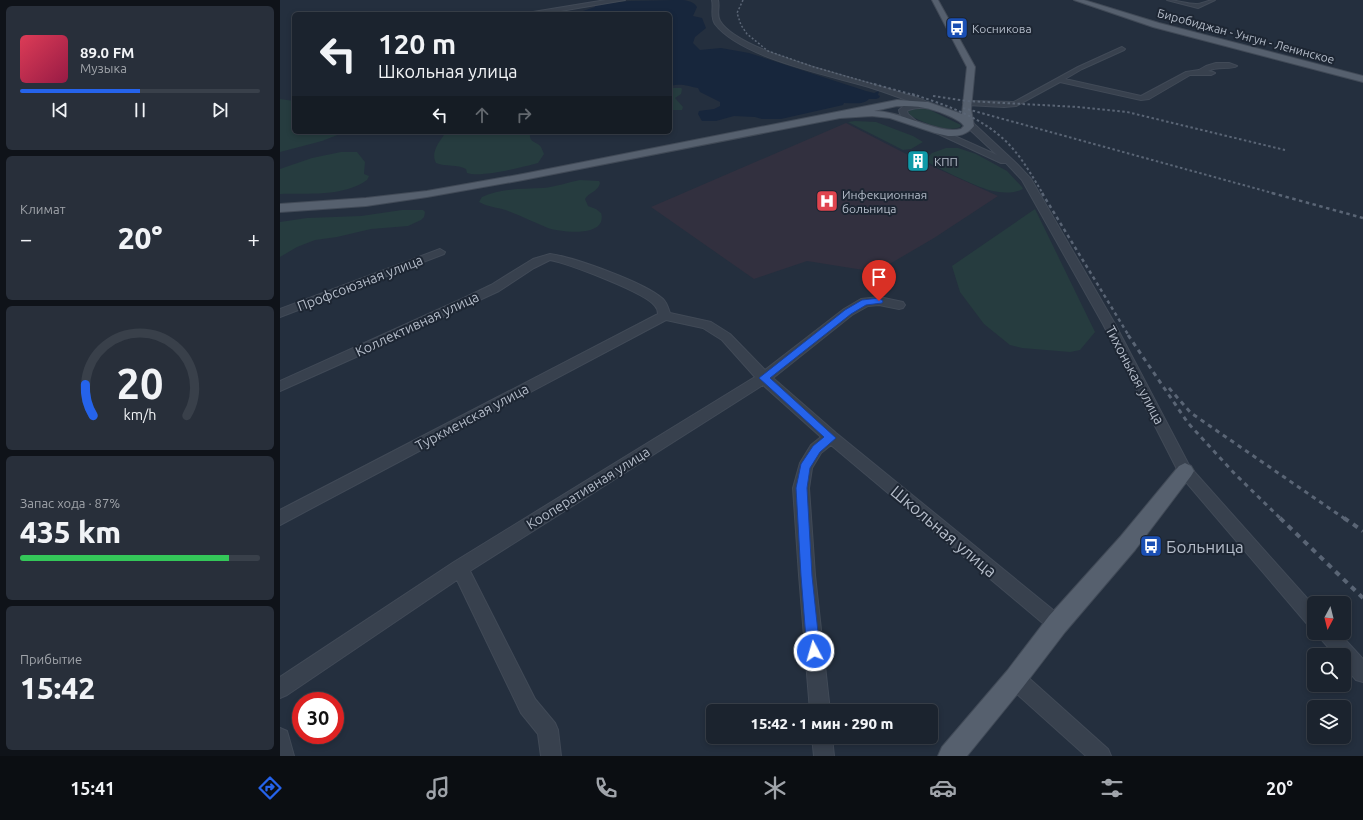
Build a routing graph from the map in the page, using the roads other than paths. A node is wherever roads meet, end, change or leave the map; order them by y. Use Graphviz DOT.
graph roads {
  1 [pos="622,0"];
  2 [pos="715,0"];
  3 [pos="936,0"];
  4 [pos="1077,0"];
  5 [pos="1170,0"];
  6 [pos="1212,0"];
  7 [pos="544,12"];
  8 [pos="1122,49"];
  9 [pos="1234,66"];
  10 [pos="1201,72"];
  11 [pos="1211,73"];
  12 [pos="1363,79"];
  13 [pos="1059,80"];
  14 [pos="967,103"];
  15 [pos="928,105"];
  16 [pos="840,115"];
  17 [pos="912,121"];
  18 [pos="968,123"];
  19 [pos="936,131"];
  20 [pos="1014,166"];
  21 [pos="280,208"];
  22 [pos="440,252"];
  23 [pos="899,305"];
  24 [pos="280,313"];
  25 [pos="664,316"];
  26 [pos="764,378"];
  27 [pos="280,386"];
  28 [pos="831,438"];
  29 [pos="1186,471"];
  30 [pos="280,518"];
  31 [pos="460,568"];
  32 [pos="1307,611"];
  33 [pos="1057,624"];
  34 [pos="1333,640"];
  35 [pos="1363,673"];
  36 [pos="1015,679"];
  37 [pos="280,688"];
  38 [pos="819,704"];
  39 [pos="280,738"];
  40 [pos="823,744"];
  41 [pos="284,756"];
  42 [pos="551,756"];
  43 [pos="824,756"];
  44 [pos="951,756"];
  45 [pos="1101,756"];
  1 -- 7 [label="street"];
  2 -- 15 [label="street"];
  3 -- 14 [label="main road"];
  4 -- 12 [label="main road, Биробиджан - Унгун - Ленинское"];
  5 -- 6 [label="street"];
  8 -- 13 [label="street"];
  9 -- 10 [label="street"];
  10 -- 11 [label="street"];
  10 -- 13 [label="street"];
  13 -- 14 [label="street"];
  14 -- 18 [label="main road"];
  15 -- 16 [label="main road"];
  15 -- 17 [label="street"];
  15 -- 18 [label="main road"];
  16 -- 17 [label="main road"];
  16 -- 21 [label="main road"];
  17 -- 19 [label="main road"];
  18 -- 19 [label="main road"];
  18 -- 20 [label="street, Тихонькая улица"];
  19 -- 20 [label="street"];
  20 -- 29 [label="street, Тихонькая улица"];
  22 -- 24 [label="street, Профсоюзная улица"];
  23 -- 26 [label="street, Кооперативная улица"];
  25 -- 26 [label="street, Школьная улица"];
  25 -- 27 [label="street, Коллективная улица"];
  25 -- 30 [label="street, Туркменская улица"];
  26 -- 28 [label="street, Школьная улица"];
  26 -- 31 [label="street, Кооперативная улица"];
  28 -- 33 [label="street, Школьная улица"];
  28 -- 38 [label="street"];
  29 -- 32 [label="street, Тихонькая улица"];
  29 -- 33 [label="main road"];
  31 -- 37 [label="street, Кооперативная улица"];
  31 -- 42 [label="street"];
  33 -- 36 [label="main road"];
  34 -- 35 [label="street"];
  36 -- 44 [label="main road"];
  36 -- 45 [label="street"];
  39 -- 41 [label="street"];
  40 -- 43 [label="street"];
}
